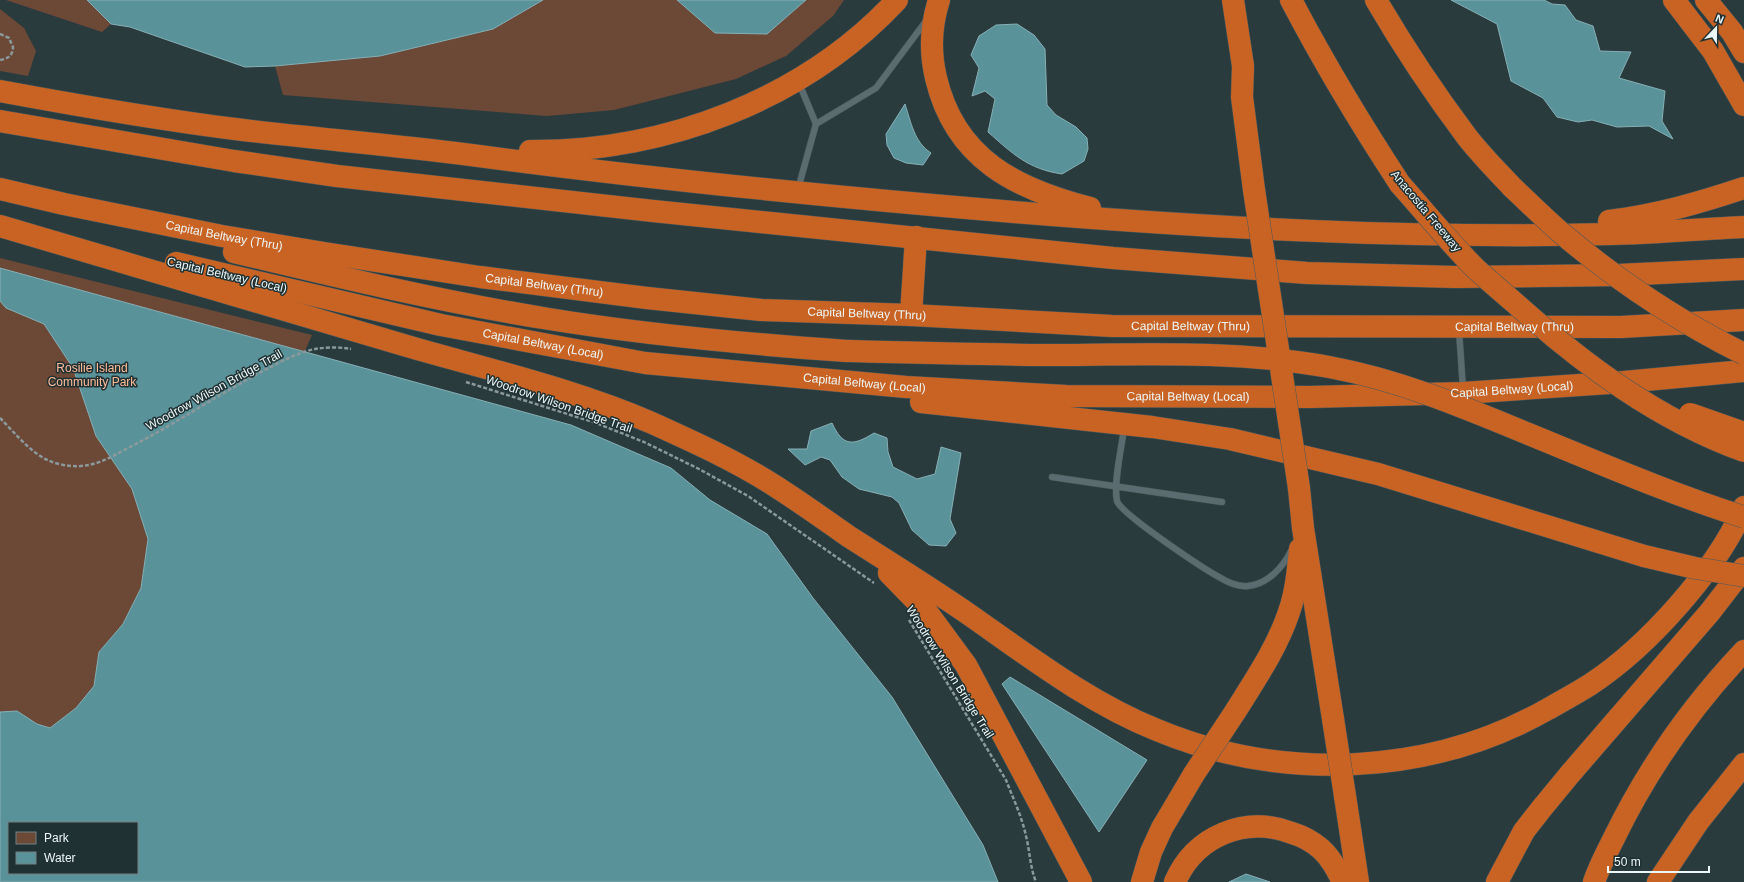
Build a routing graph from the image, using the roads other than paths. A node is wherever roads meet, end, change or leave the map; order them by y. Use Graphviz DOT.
graph roads {
  1 [pos="897,0"];
  2 [pos="1222,0"];
  3 [pos="1234,0"];
  4 [pos="1291,0"];
  5 [pos="1376,0"];
  6 [pos="1674,0"];
  7 [pos="1706,0"];
  8 [pos="938,2"];
  9 [pos="1744,52"];
  10 [pos="798,80"];
  11 [pos="0,91"];
  12 [pos="1242,97"];
  13 [pos="1744,105"];
  14 [pos="0,121"];
  15 [pos="816,124"];
  16 [pos="424,149"];
  17 [pos="0,189"];
  18 [pos="1740,189"];
  19 [pos="797,192"];
  20 [pos="64,204"];
  21 [pos="0,221"];
  22 [pos="1167,224"];
  23 [pos="0,226"];
  24 [pos="1744,226"];
  25 [pos="1487,235"];
  26 [pos="916,237"];
  27 [pos="1744,269"];
  28 [pos="911,315"];
  29 [pos="1744,320"];
  30 [pos="1459,326"];
  31 [pos="645,363"];
  32 [pos="1744,365"];
  33 [pos="1611,381"];
  34 [pos="1463,393"];
  35 [pos="1125,424"];
  36 [pos="1744,433"];
  37 [pos="1744,451"];
  38 [pos="1052,478"];
  39 [pos="1117,486"];
  40 [pos="1222,502"];
  41 [pos="1744,507"];
  42 [pos="1744,517"];
  43 [pos="826,521"];
  44 [pos="1300,534"];
  45 [pos="1293,548"];
  46 [pos="1744,569"];
  47 [pos="1744,576"];
  48 [pos="1744,651"];
  49 [pos="1744,664"];
  50 [pos="1744,764"];
  51 [pos="1081,882"];
  52 [pos="1142,882"];
  53 [pos="1175,882"];
  54 [pos="1342,882"];
  55 [pos="1358,882"];
  56 [pos="1497,882"];
  57 [pos="1511,882"];
  58 [pos="1594,882"];
  59 [pos="1610,882"];
  60 [pos="1658,882"];
  1 -- 10 [label="highway"];
  2 -- 12 [label="highway"];
  3 -- 12 [label="highway"];
  4 -- 33 [label="highway, Anacostia Freeway, bridge"];
  5 -- 32 [label="highway, bridge"];
  6 -- 13 [label="highway"];
  7 -- 9 [label="highway"];
  8 -- 15 [label="lane"];
  8 -- 22 [label="highway"];
  10 -- 15 [label="lane"];
  10 -- 16 [label="highway"];
  11 -- 16 [label="highway"];
  12 -- 44 [label="highway, bridge"];
  14 -- 26 [label="highway"];
  15 -- 19 [label="lane"];
  16 -- 19 [label="highway"];
  17 -- 20 [label="highway, Capital Beltway (Thru)"];
  18 -- 25 [label="highway"];
  19 -- 22 [label="highway"];
  20 -- 28 [label="highway, Capital Beltway (Thru)"];
  20 -- 42 [label="highway, bridge"];
  21 -- 31 [label="highway, Capital Beltway (Local)"];
  22 -- 25 [label="highway"];
  23 -- 43 [label="highway"];
  24 -- 25 [label="highway"];
  26 -- 27 [label="highway"];
  26 -- 28 [label="highway"];
  28 -- 30 [label="highway, Capital Beltway (Thru)"];
  29 -- 30 [label="highway, Capital Beltway (Thru)"];
  30 -- 34 [label="lane"];
  31 -- 34 [label="highway, Capital Beltway (Local)"];
  31 -- 35 [label="highway"];
  32 -- 34 [label="highway, Capital Beltway (Local)"];
  33 -- 36 [label="highway, bridge"];
  33 -- 37 [label="highway, bridge"];
  35 -- 39 [label="lane"];
  35 -- 47 [label="highway, bridge"];
  38 -- 39 [label="lane"];
  39 -- 40 [label="lane"];
  39 -- 45 [label="lane"];
  41 -- 43 [label="highway"];
  43 -- 51 [label="highway"];
  44 -- 52 [label="highway, bridge"];
  44 -- 55 [label="highway, bridge"];
  46 -- 56 [label="highway"];
  46 -- 57 [label="highway"];
  48 -- 58 [label="highway"];
  49 -- 59 [label="highway"];
  50 -- 60 [label="highway"];
  53 -- 54 [label="highway"];
}
